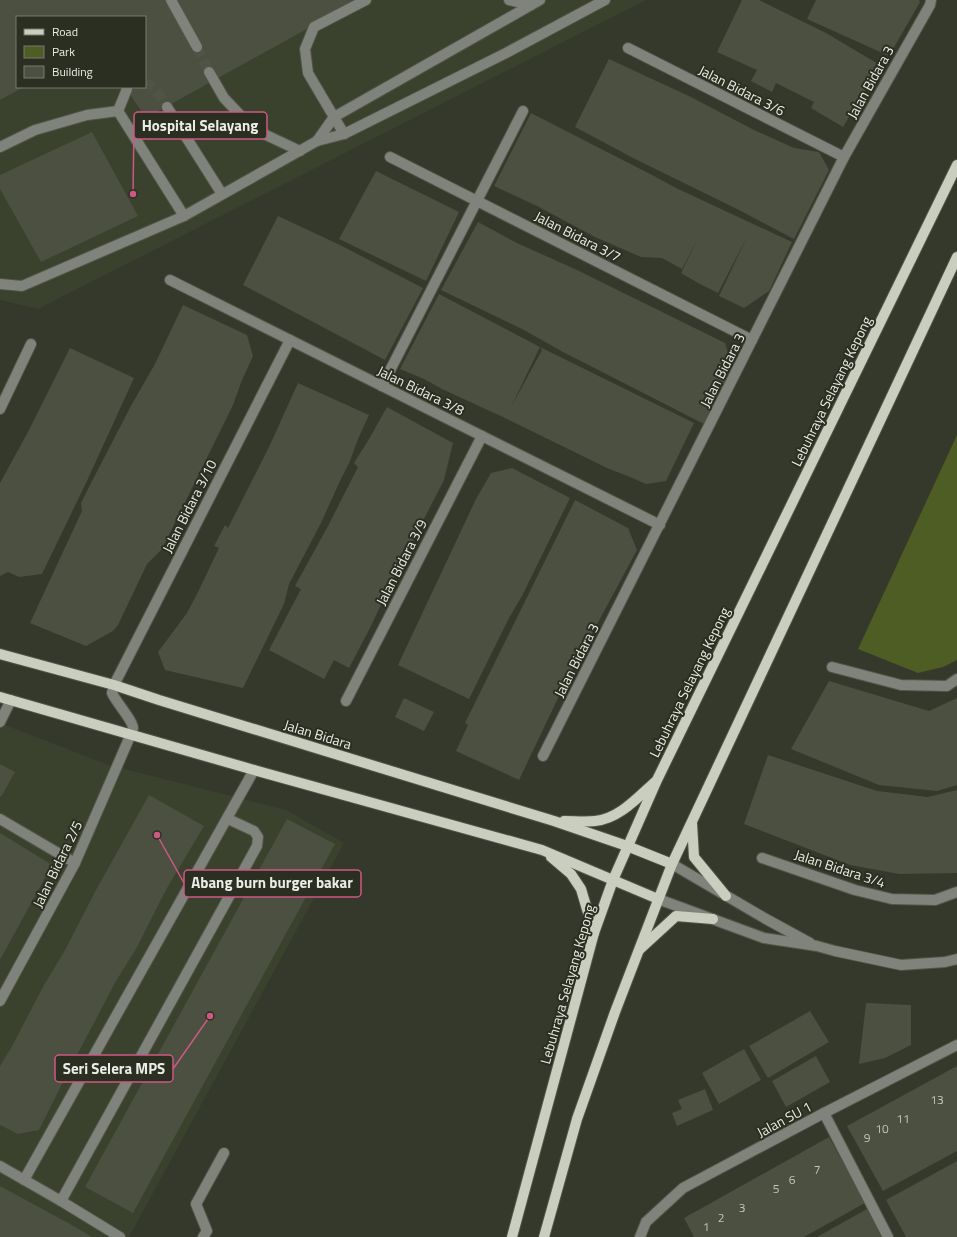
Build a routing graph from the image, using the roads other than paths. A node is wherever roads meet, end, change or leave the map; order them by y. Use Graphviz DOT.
graph roads {
  1 [pos="171,0"];
  2 [pos="366,0"];
  3 [pos="508,0"];
  4 [pos="540,0"];
  5 [pos="605,0"];
  6 [pos="931,0"];
  7 [pos="531,5"];
  8 [pos="197,47"];
  9 [pos="628,48"];
  10 [pos="209,72"];
  11 [pos="127,89"];
  12 [pos="167,107"];
  13 [pos="118,111"];
  14 [pos="523,111"];
  15 [pos="334,117"];
  16 [pos="344,134"];
  17 [pos="317,141"];
  18 [pos="0,147"];
  19 [pos="300,151"];
  20 [pos="390,157"];
  21 [pos="844,157"];
  22 [pos="957,165"];
  23 [pos="222,194"];
  24 [pos="477,201"];
  25 [pos="184,216"];
  26 [pos="957,257"];
  27 [pos="170,280"];
  28 [pos="0,284"];
  29 [pos="290,340"];
  30 [pos="752,340"];
  31 [pos="31,344"];
  32 [pos="382,386"];
  33 [pos="0,409"];
  34 [pos="482,436"];
  35 [pos="660,525"];
  36 [pos="0,654"];
  37 [pos="832,667"];
  38 [pos="957,679"];
  39 [pos="114,685"];
  40 [pos="0,697"];
  41 [pos="11,700"];
  42 [pos="346,701"];
  43 [pos="0,722"];
  44 [pos="131,734"];
  45 [pos="543,756"];
  46 [pos="254,770"];
  47 [pos="657,780"];
  48 [pos="228,818"];
  49 [pos="0,819"];
  50 [pos="554,821"];
  51 [pos="692,821"];
  52 [pos="627,846"];
  53 [pos="542,850"];
  54 [pos="762,858"];
  55 [pos="75,863"];
  56 [pos="672,864"];
  57 [pos="613,880"];
  58 [pos="957,892"];
  59 [pos="726,896"];
  60 [pos="658,899"];
  61 [pos="713,919"];
  62 [pos="594,933"];
  63 [pos="817,946"];
  64 [pos="638,950"];
  65 [pos="957,959"];
  66 [pos="0,1001"];
  67 [pos="957,1045"];
  68 [pos="824,1113"];
  69 [pos="224,1153"];
  70 [pos="0,1166"];
  71 [pos="24,1180"];
  72 [pos="61,1201"];
  73 [pos="120,1237"];
  74 [pos="203,1237"];
  75 [pos="512,1237"];
  76 [pos="544,1237"];
  77 [pos="640,1237"];
  78 [pos="888,1237"];
  1 -- 8 [label="street"];
  2 -- 15 [label="street"];
  3 -- 7 [label="street"];
  4 -- 7 [label="street"];
  5 -- 16 [label="street"];
  6 -- 21 [label="street, Jalan Bidara 3"];
  7 -- 15 [label="street"];
  9 -- 21 [label="street, Jalan Bidara 3/6"];
  10 -- 19 [label="street"];
  11 -- 13 [label="street"];
  12 -- 23 [label="street"];
  13 -- 18 [label="street"];
  13 -- 25 [label="street"];
  14 -- 24 [label="street"];
  15 -- 16 [label="street"];
  15 -- 17 [label="street"];
  16 -- 17 [label="street"];
  17 -- 19 [label="street"];
  19 -- 23 [label="street"];
  20 -- 24 [label="street, Jalan Bidara 3/7"];
  21 -- 30 [label="street, Jalan Bidara 3"];
  22 -- 47 [label="main road, Lebuhraya Selayang Kepong"];
  23 -- 25 [label="street"];
  24 -- 30 [label="street, Jalan Bidara 3/7"];
  24 -- 32 [label="street"];
  25 -- 28 [label="street"];
  26 -- 51 [label="main road"];
  27 -- 29 [label="street, Jalan Bidara 3/8"];
  29 -- 32 [label="street, Jalan Bidara 3/8"];
  29 -- 39 [label="street, Jalan Bidara 3/10"];
  30 -- 35 [label="street, Jalan Bidara 3"];
  31 -- 33 [label="street"];
  32 -- 34 [label="street, Jalan Bidara 3/8"];
  34 -- 35 [label="street, Jalan Bidara 3/8"];
  34 -- 42 [label="street, Jalan Bidara 3/9"];
  35 -- 45 [label="street, Jalan Bidara 3"];
  36 -- 39 [label="main road, Jalan Bidara"];
  37 -- 38 [label="street"];
  39 -- 44 [label="street"];
  39 -- 50 [label="main road, Jalan Bidara"];
  40 -- 41 [label="main road"];
  41 -- 43 [label="street"];
  41 -- 44 [label="main road"];
  44 -- 46 [label="main road"];
  44 -- 55 [label="street, Jalan Bidara 2/5"];
  46 -- 48 [label="street"];
  46 -- 53 [label="main road"];
  47 -- 50 [label="main road"];
  47 -- 52 [label="main road, Lebuhraya Selayang Kepong"];
  48 -- 71 [label="street"];
  48 -- 72 [label="street"];
  49 -- 55 [label="street"];
  50 -- 52 [label="main road, Jalan Bidara"];
  51 -- 56 [label="main road"];
  51 -- 59 [label="main road"];
  52 -- 56 [label="main road, Jalan Bidara"];
  52 -- 57 [label="main road, Lebuhraya Selayang Kepong"];
  53 -- 57 [label="main road"];
  53 -- 62 [label="main road"];
  54 -- 58 [label="street, Jalan Bidara 3/4"];
  55 -- 66 [label="street, Jalan Bidara 2/5"];
  56 -- 59 [label="street"];
  56 -- 60 [label="main road"];
  57 -- 60 [label="main road"];
  57 -- 62 [label="main road, Lebuhraya Selayang Kepong"];
  59 -- 63 [label="street"];
  60 -- 61 [label="street"];
  60 -- 64 [label="main road"];
  61 -- 63 [label="street"];
  61 -- 64 [label="main road"];
  62 -- 75 [label="main road, Lebuhraya Selayang Kepong"];
  63 -- 65 [label="street"];
  64 -- 76 [label="main road"];
  67 -- 68 [label="street, Jalan SU 1"];
  68 -- 77 [label="street, Jalan SU 1"];
  68 -- 78 [label="street"];
  69 -- 74 [label="street"];
  70 -- 71 [label="street"];
  71 -- 72 [label="street"];
  72 -- 73 [label="street"];
}
